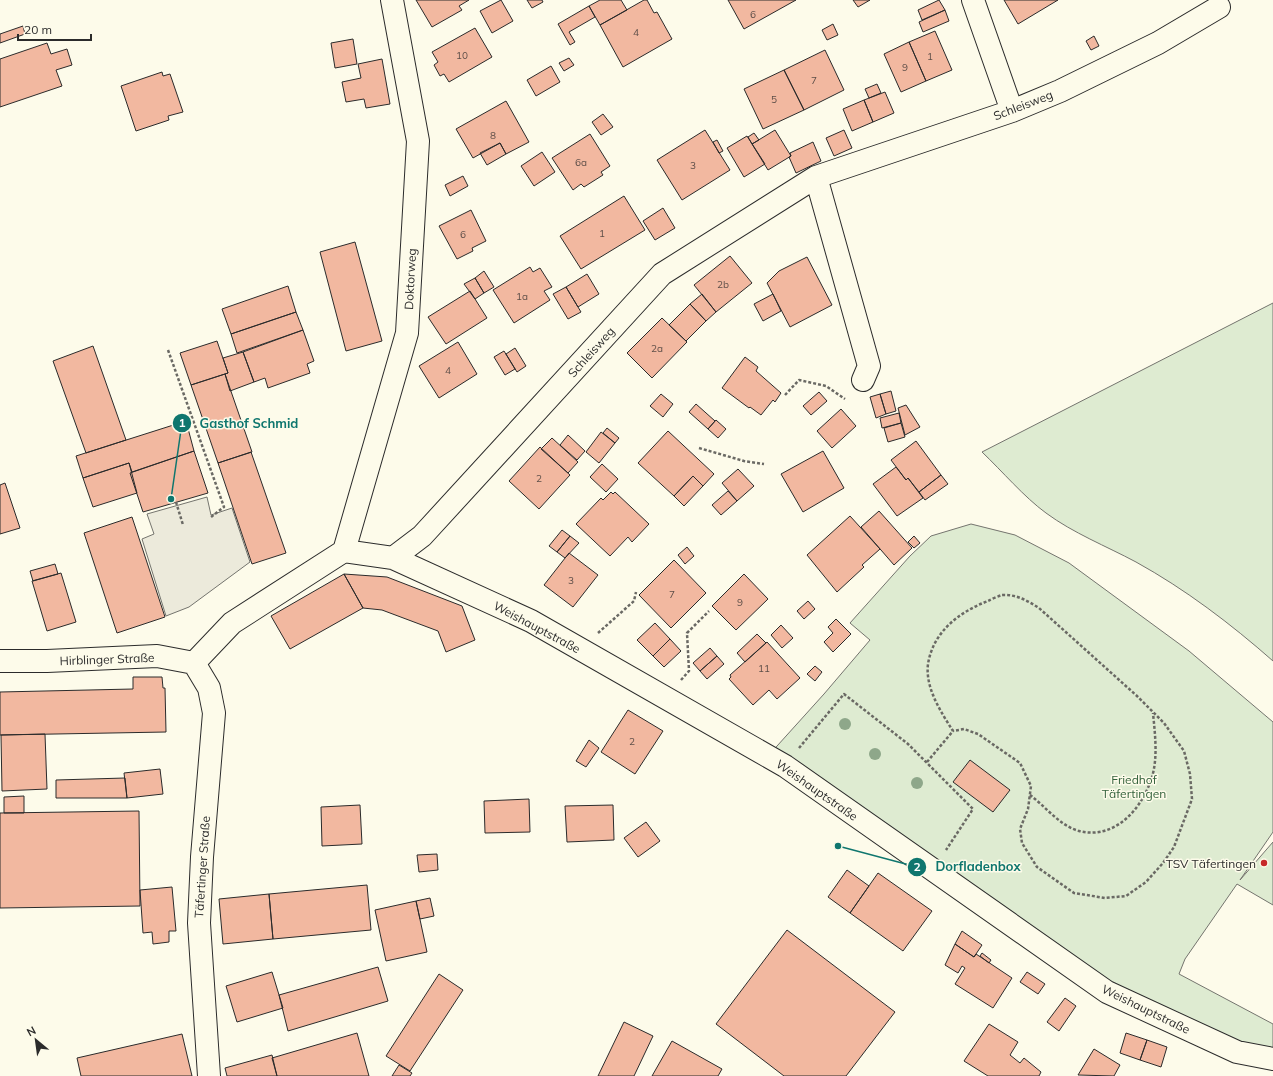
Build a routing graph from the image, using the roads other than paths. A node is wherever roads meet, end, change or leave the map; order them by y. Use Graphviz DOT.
graph roads {
  1 [pos="392,0"];
  2 [pos="972,0"];
  3 [pos="1219,7"];
  4 [pos="1012,110"];
  5 [pos="816,177"];
  6 [pos="863,380"];
  7 [pos="344,551"];
  8 [pos="393,558"];
  9 [pos="0,661"];
  10 [pos="194,662"];
  11 [pos="1273,1059"];
  12 [pos="209,1076"];
  1 -- 7 [label="street, Doktorweg"];
  2 -- 4 [label="street"];
  3 -- 4 [label="street, Schleisweg"];
  4 -- 5 [label="street, Schleisweg"];
  5 -- 6 [label="street"];
  5 -- 8 [label="street, Schleisweg"];
  7 -- 8 [label="street, Weishauptstraße"];
  7 -- 10 [label="street"];
  8 -- 11 [label="street, Weishauptstraße"];
  9 -- 10 [label="street, Hirblinger Straße"];
  10 -- 12 [label="street, Täfertinger Straße"];
}
